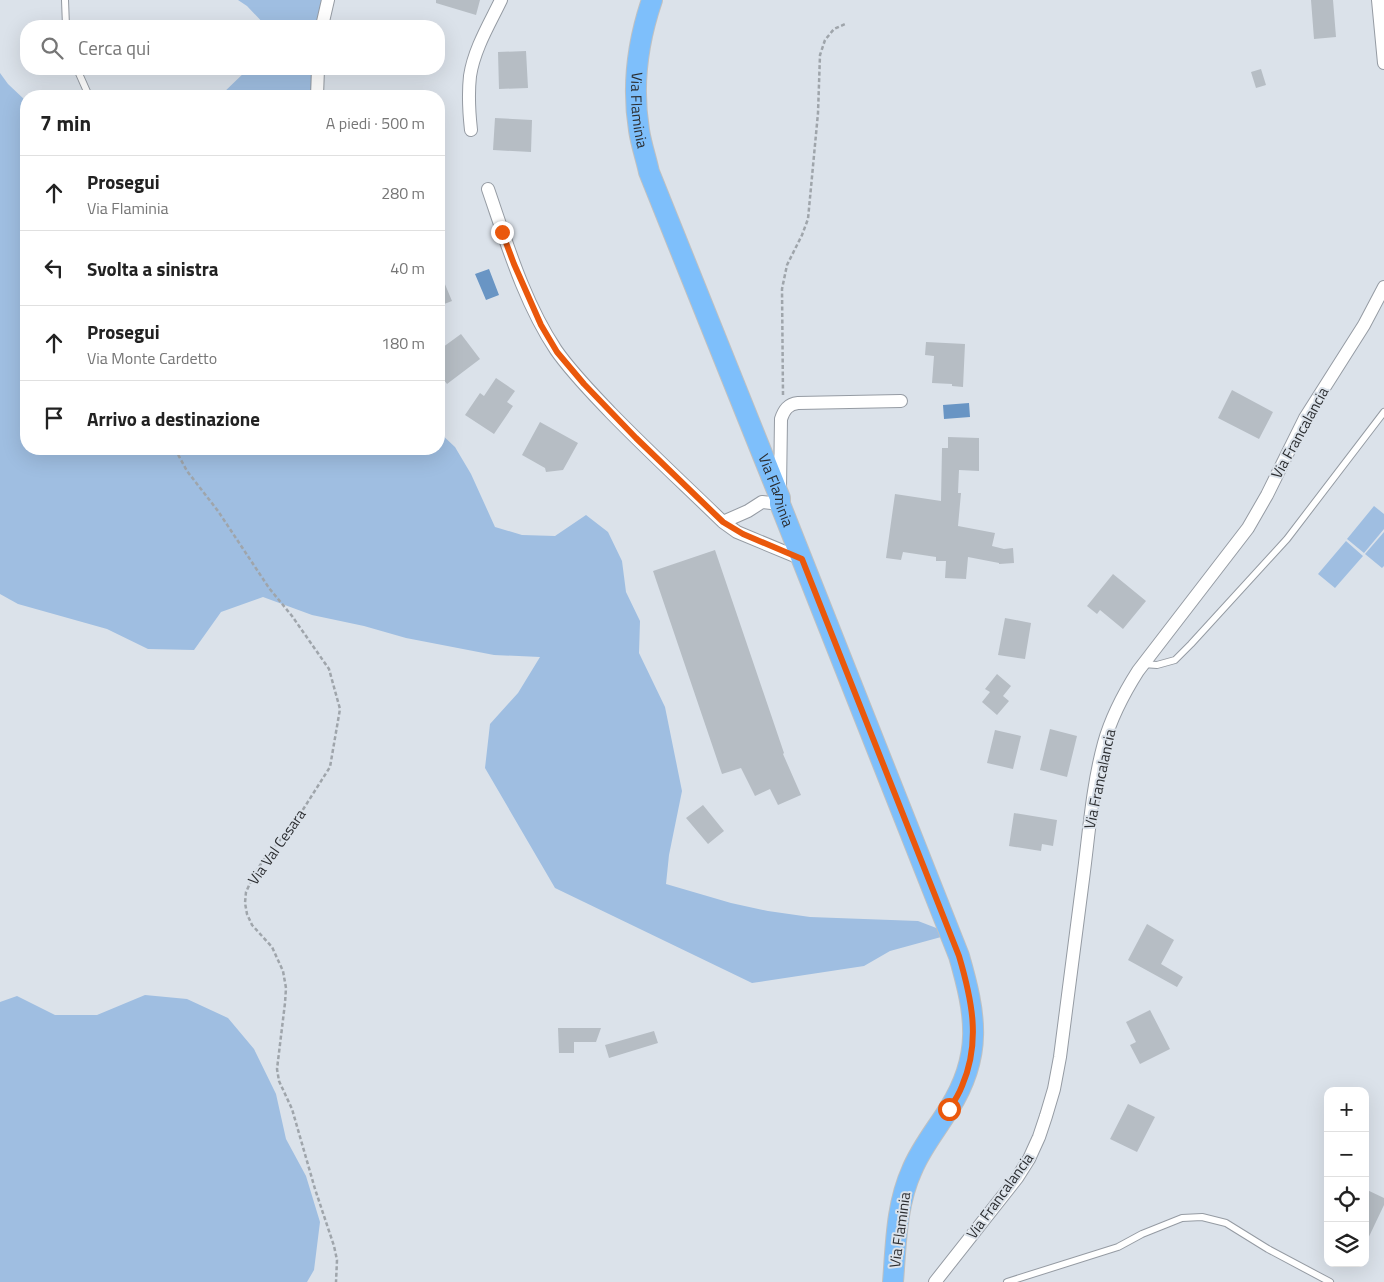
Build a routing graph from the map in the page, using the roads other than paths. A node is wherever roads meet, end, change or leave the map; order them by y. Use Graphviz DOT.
graph roads {
  1 [pos="65,0"];
  2 [pos="328,0"];
  3 [pos="502,0"];
  4 [pos="652,0"];
  5 [pos="1378,0"];
  6 [pos="66,20"];
  7 [pos="323,20"];
  8 [pos="1382,24"];
  9 [pos="1384,62"];
  10 [pos="80,75"];
  11 [pos="318,75"];
  12 [pos="86,90"];
  13 [pos="317,90"];
  14 [pos="470,130"];
  15 [pos="488,189"];
  16 [pos="1384,287"];
  17 [pos="901,401"];
  18 [pos="1384,412"];
  19 [pos="780,501"];
  20 [pos="723,522"];
  21 [pos="792,534"];
  22 [pos="772,547"];
  23 [pos="802,559"];
  24 [pos="1143,664"];
  25 [pos="893,1282"];
  26 [pos="935,1282"];
  27 [pos="1007,1282"];
  28 [pos="1330,1282"];
  1 -- 6 [label="lane"];
  2 -- 7 [label="street"];
  3 -- 14 [label="street"];
  4 -- 19 [label="main road, Via Flaminia"];
  5 -- 8 [label="street"];
  8 -- 9 [label="street"];
  10 -- 12 [label="lane"];
  11 -- 13 [label="street"];
  15 -- 20 [label="street"];
  16 -- 24 [label="street, Via Francalancia"];
  17 -- 19 [label="street"];
  18 -- 24 [label="lane"];
  19 -- 20 [label="street"];
  19 -- 21 [label="main road, Via Flaminia"];
  20 -- 22 [label="street"];
  21 -- 22 [label="street"];
  21 -- 23 [label="main road, Via Flaminia"];
  22 -- 23 [label="street"];
  23 -- 25 [label="main road, Via Flaminia"];
  24 -- 26 [label="street, Via Francalancia"];
  27 -- 28 [label="lane"];
}
